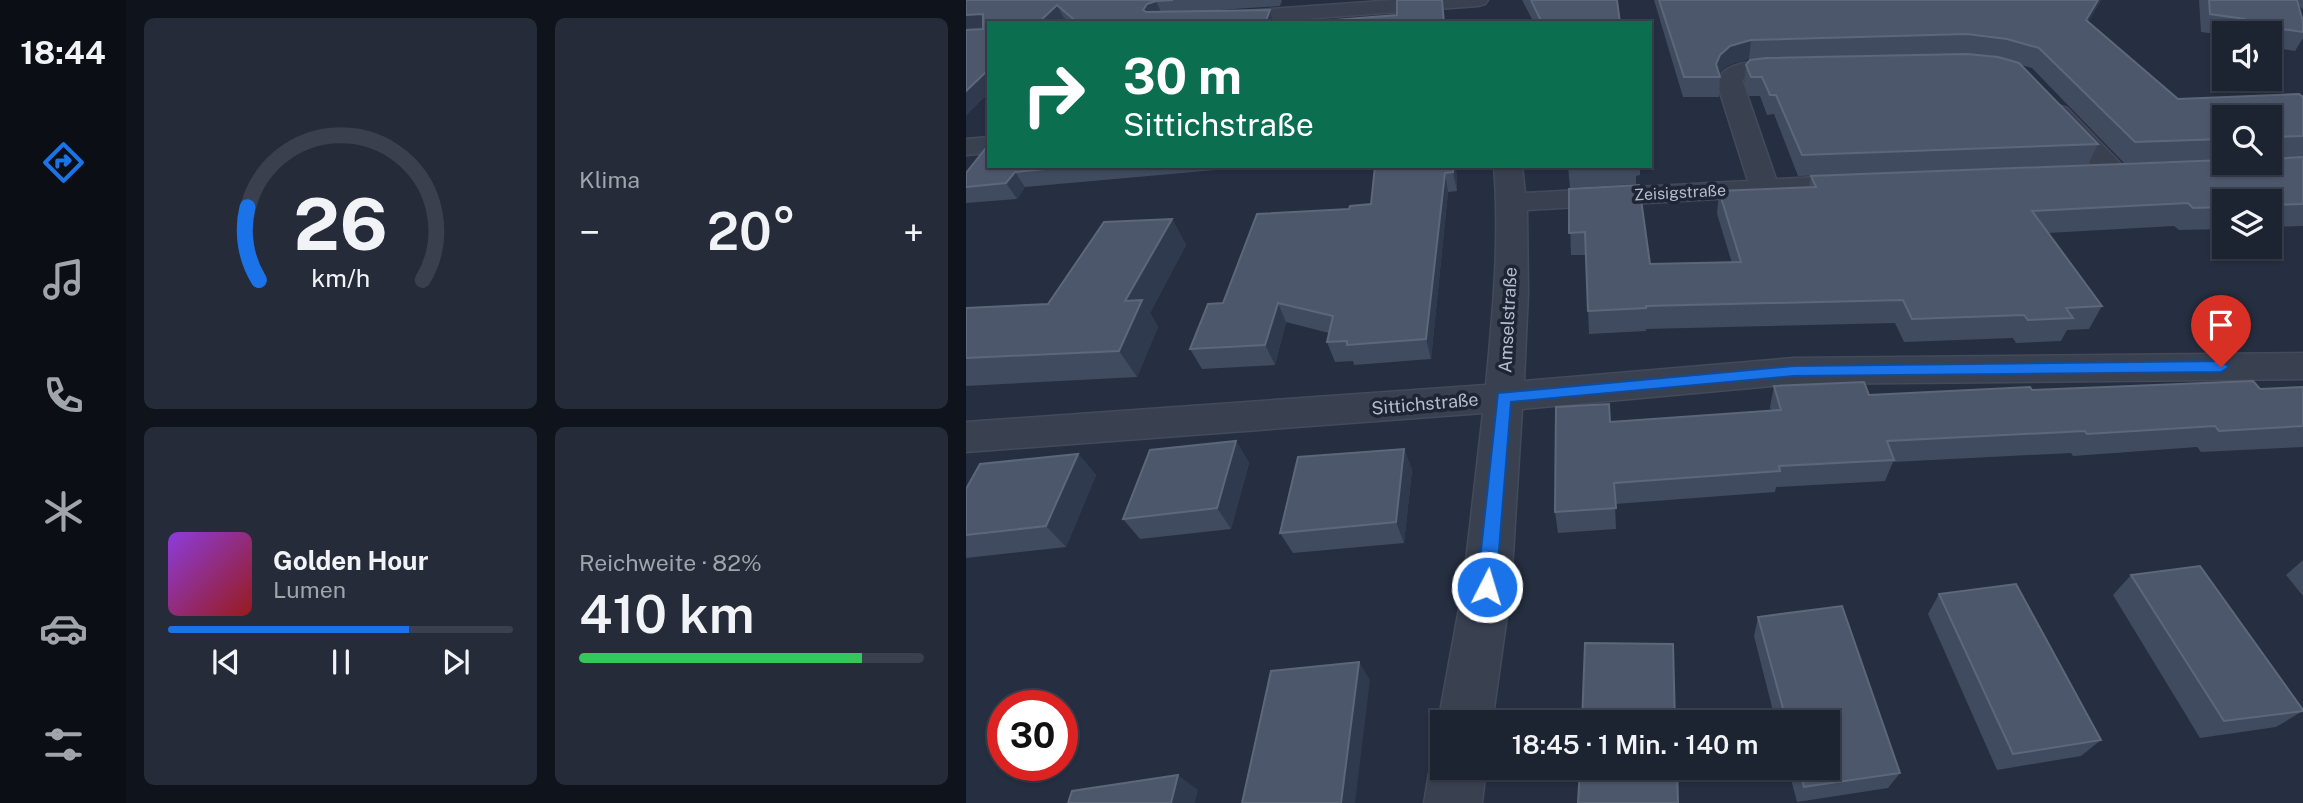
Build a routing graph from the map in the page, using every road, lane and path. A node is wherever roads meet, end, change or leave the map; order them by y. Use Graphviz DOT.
graph roads {
  1 [pos="1478,0"];
  2 [pos="1189,21"];
  3 [pos="1483,21"];
  4 [pos="1816,66"];
  5 [pos="2041,95"];
  6 [pos="987,145"];
  7 [pos="966,146"];
  8 [pos="2074,174"];
  9 [pos="1886,182"];
  10 [pos="1510,185"];
  11 [pos="1765,188"];
  12 [pos="2303,366"];
  13 [pos="1504,397"];
  14 [pos="966,437"];
  15 [pos="1467,710"];
  16 [pos="1456,780"];
  17 [pos="1453,803"];
  1 -- 2 [label="street"];
  1 -- 3 [label="street"];
  4 -- 11 [label="street"];
  5 -- 8 [label="street"];
  6 -- 7 [label="street"];
  9 -- 11 [label="street, Zeisigstraße"];
  10 -- 11 [label="street, Zeisigstraße"];
  10 -- 13 [label="street, Amselstraße"];
  12 -- 13 [label="street, Sittichstraße"];
  13 -- 14 [label="street, Sittichstraße"];
  13 -- 15 [label="street, Amselstraße"];
  16 -- 17 [label="street"];
}
